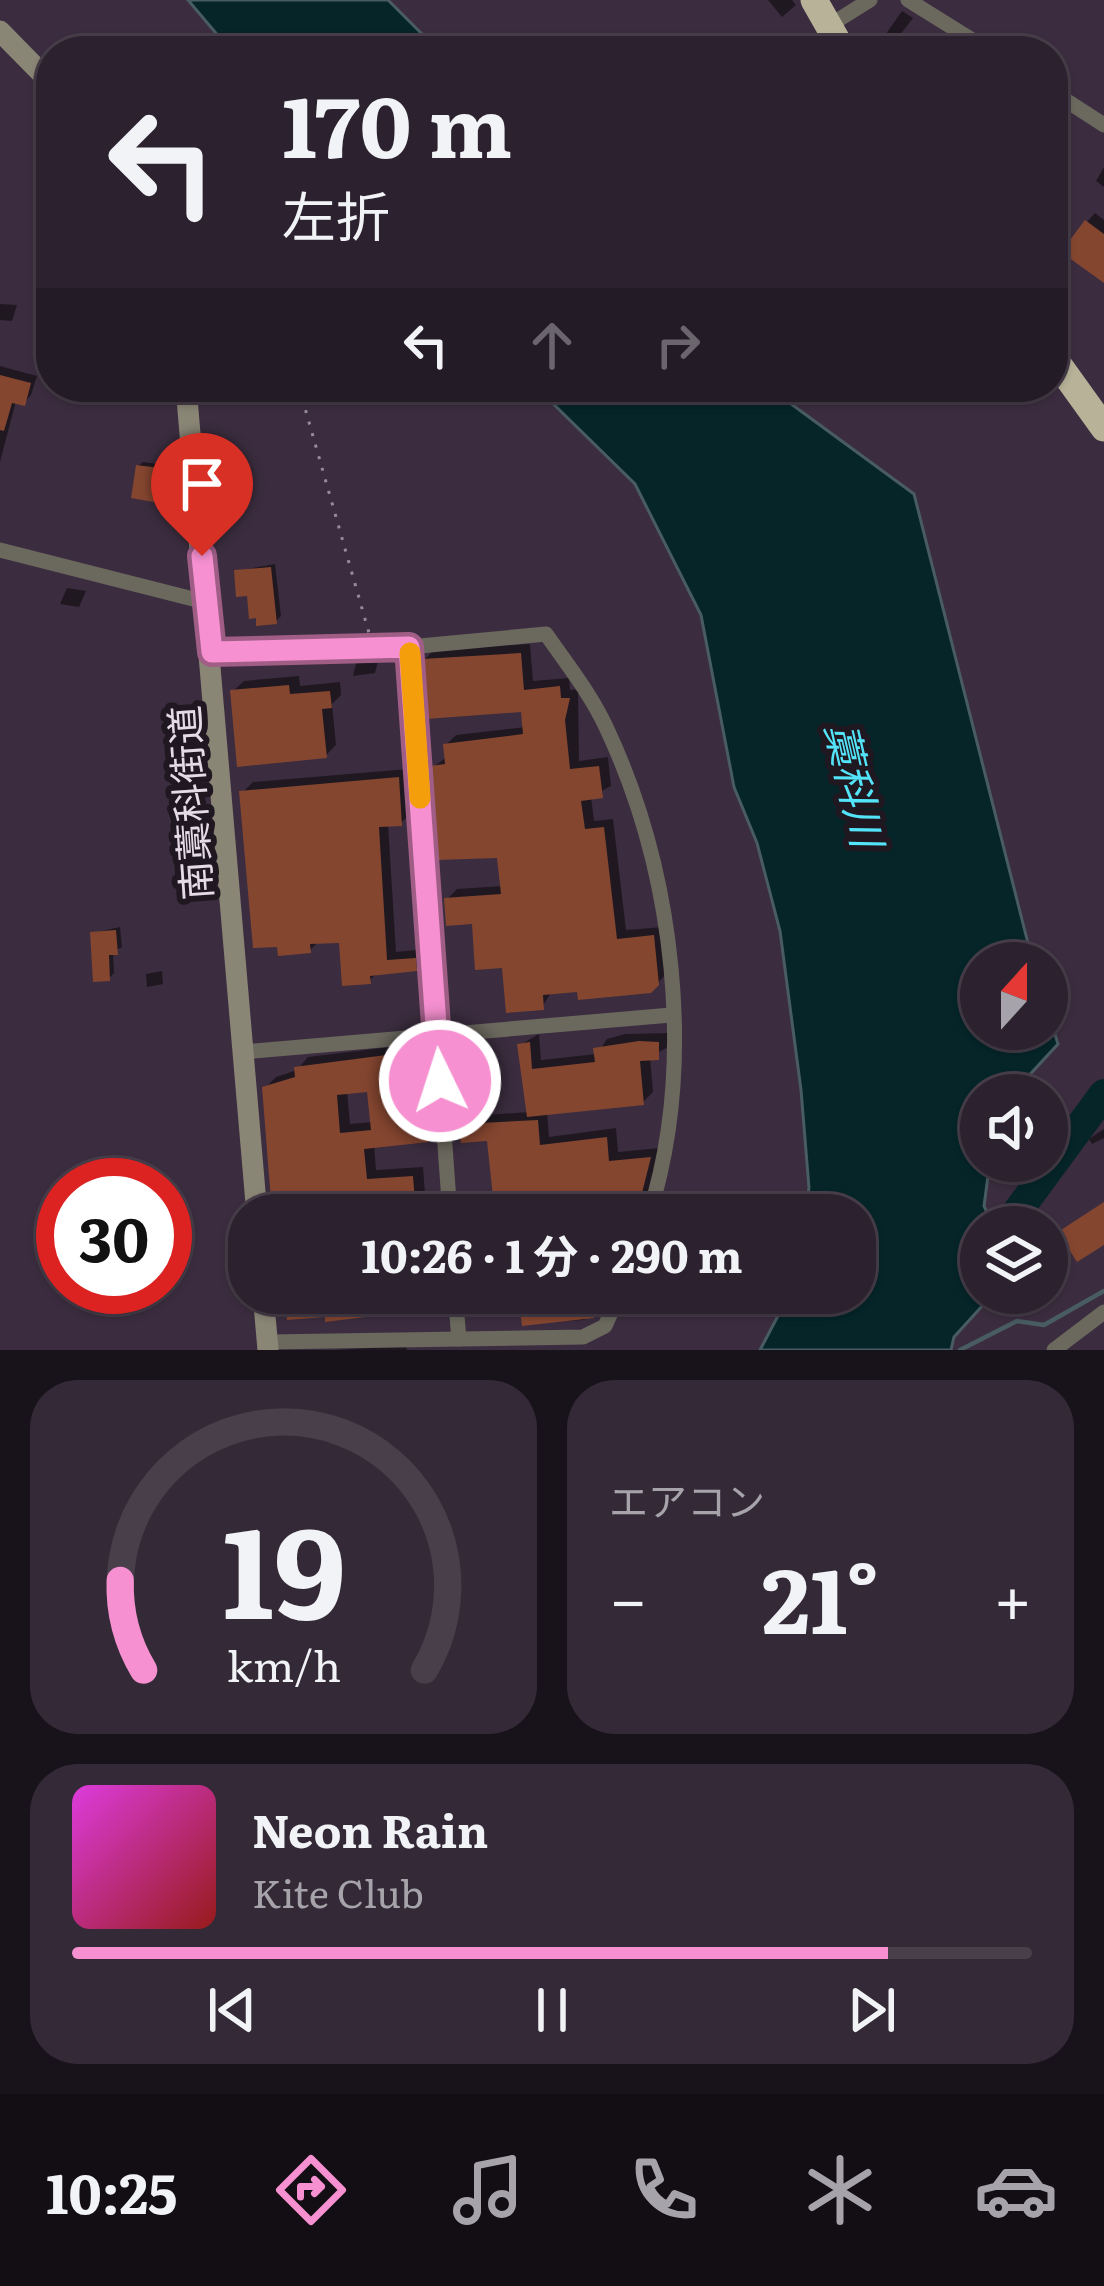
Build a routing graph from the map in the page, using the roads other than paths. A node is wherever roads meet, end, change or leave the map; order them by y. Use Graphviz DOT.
graph roads {
  1 [pos="814,0"];
  2 [pos="870,0"];
  3 [pos="908,0"];
  4 [pos="826,27"];
  5 [pos="0,31"];
  6 [pos="832,36"];
  7 [pos="966,36"];
  8 [pos="36,68"];
  9 [pos="1068,102"];
  10 [pos="1104,125"];
  11 [pos="1068,377"];
  12 [pos="187,402"];
  13 [pos="1104,428"];
  14 [pos="0,550"];
  15 [pos="205,602"];
  16 [pos="409,647"];
  17 [pos="212,652"];
  18 [pos="671,1015"];
  19 [pos="437,1036"];
  20 [pos="243,1052"];
  21 [pos="255,1194"];
  22 [pos="448,1194"];
  23 [pos="654,1194"];
  24 [pos="1104,1312"];
  25 [pos="265,1314"];
  26 [pos="457,1314"];
  27 [pos="609,1314"];
  28 [pos="459,1340"];
  29 [pos="268,1346"];
  30 [pos="1054,1350"];
  1 -- 4 [label="highway"];
  2 -- 4 [label="street"];
  3 -- 7 [label="street"];
  4 -- 6 [label="highway"];
  5 -- 8 [label="main road"];
  9 -- 10 [label="street"];
  11 -- 13 [label="highway"];
  12 -- 15 [label="main road, 南藁科街道"];
  14 -- 15 [label="street"];
  15 -- 17 [label="main road, 南藁科街道"];
  16 -- 17 [label="street"];
  16 -- 18 [label="street"];
  16 -- 19 [label="street"];
  17 -- 20 [label="main road, 南藁科街道"];
  18 -- 19 [label="street"];
  18 -- 23 [label="street"];
  19 -- 20 [label="street"];
  19 -- 22 [label="street"];
  20 -- 21 [label="main road, 南藁科街道"];
  24 -- 30 [label="street"];
  25 -- 29 [label="main road"];
  26 -- 28 [label="street"];
  27 -- 28 [label="street"];
  28 -- 29 [label="street"];
}
